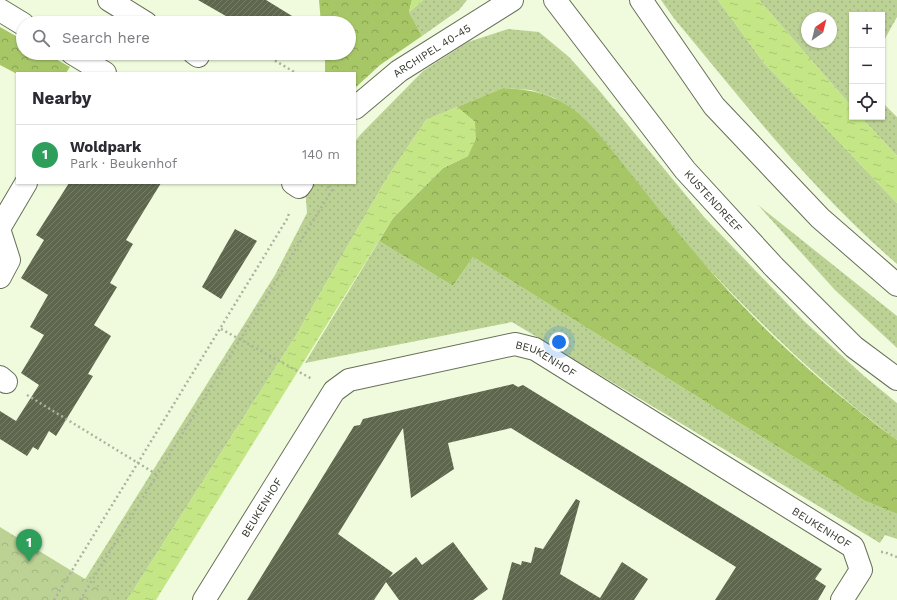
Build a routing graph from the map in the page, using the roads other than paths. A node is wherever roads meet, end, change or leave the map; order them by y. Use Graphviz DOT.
graph roads {
  1 [pos="109,0"];
  2 [pos="512,0"];
  3 [pos="555,0"];
  4 [pos="641,0"];
  5 [pos="0,10"];
  6 [pos="123,16"];
  7 [pos="16,20"];
  8 [pos="86,60"];
  9 [pos="98,66"];
  10 [pos="356,107"];
  11 [pos="25,184"];
  12 [pos="0,227"];
  13 [pos="0,232"];
  14 [pos="0,277"];
  15 [pos="897,285"];
  16 [pos="897,379"];
  17 [pos="204,600"];
  18 [pos="842,600"];
  1 -- 6 [label="street"];
  2 -- 10 [label="street, ARCHIPEL 40-45"];
  3 -- 16 [label="street, KUSTENDREEF"];
  4 -- 15 [label="street"];
  5 -- 7 [label="street"];
  8 -- 9 [label="street"];
  11 -- 12 [label="street"];
  13 -- 14 [label="street"];
  17 -- 18 [label="street, BEUKENHOF"];
}
